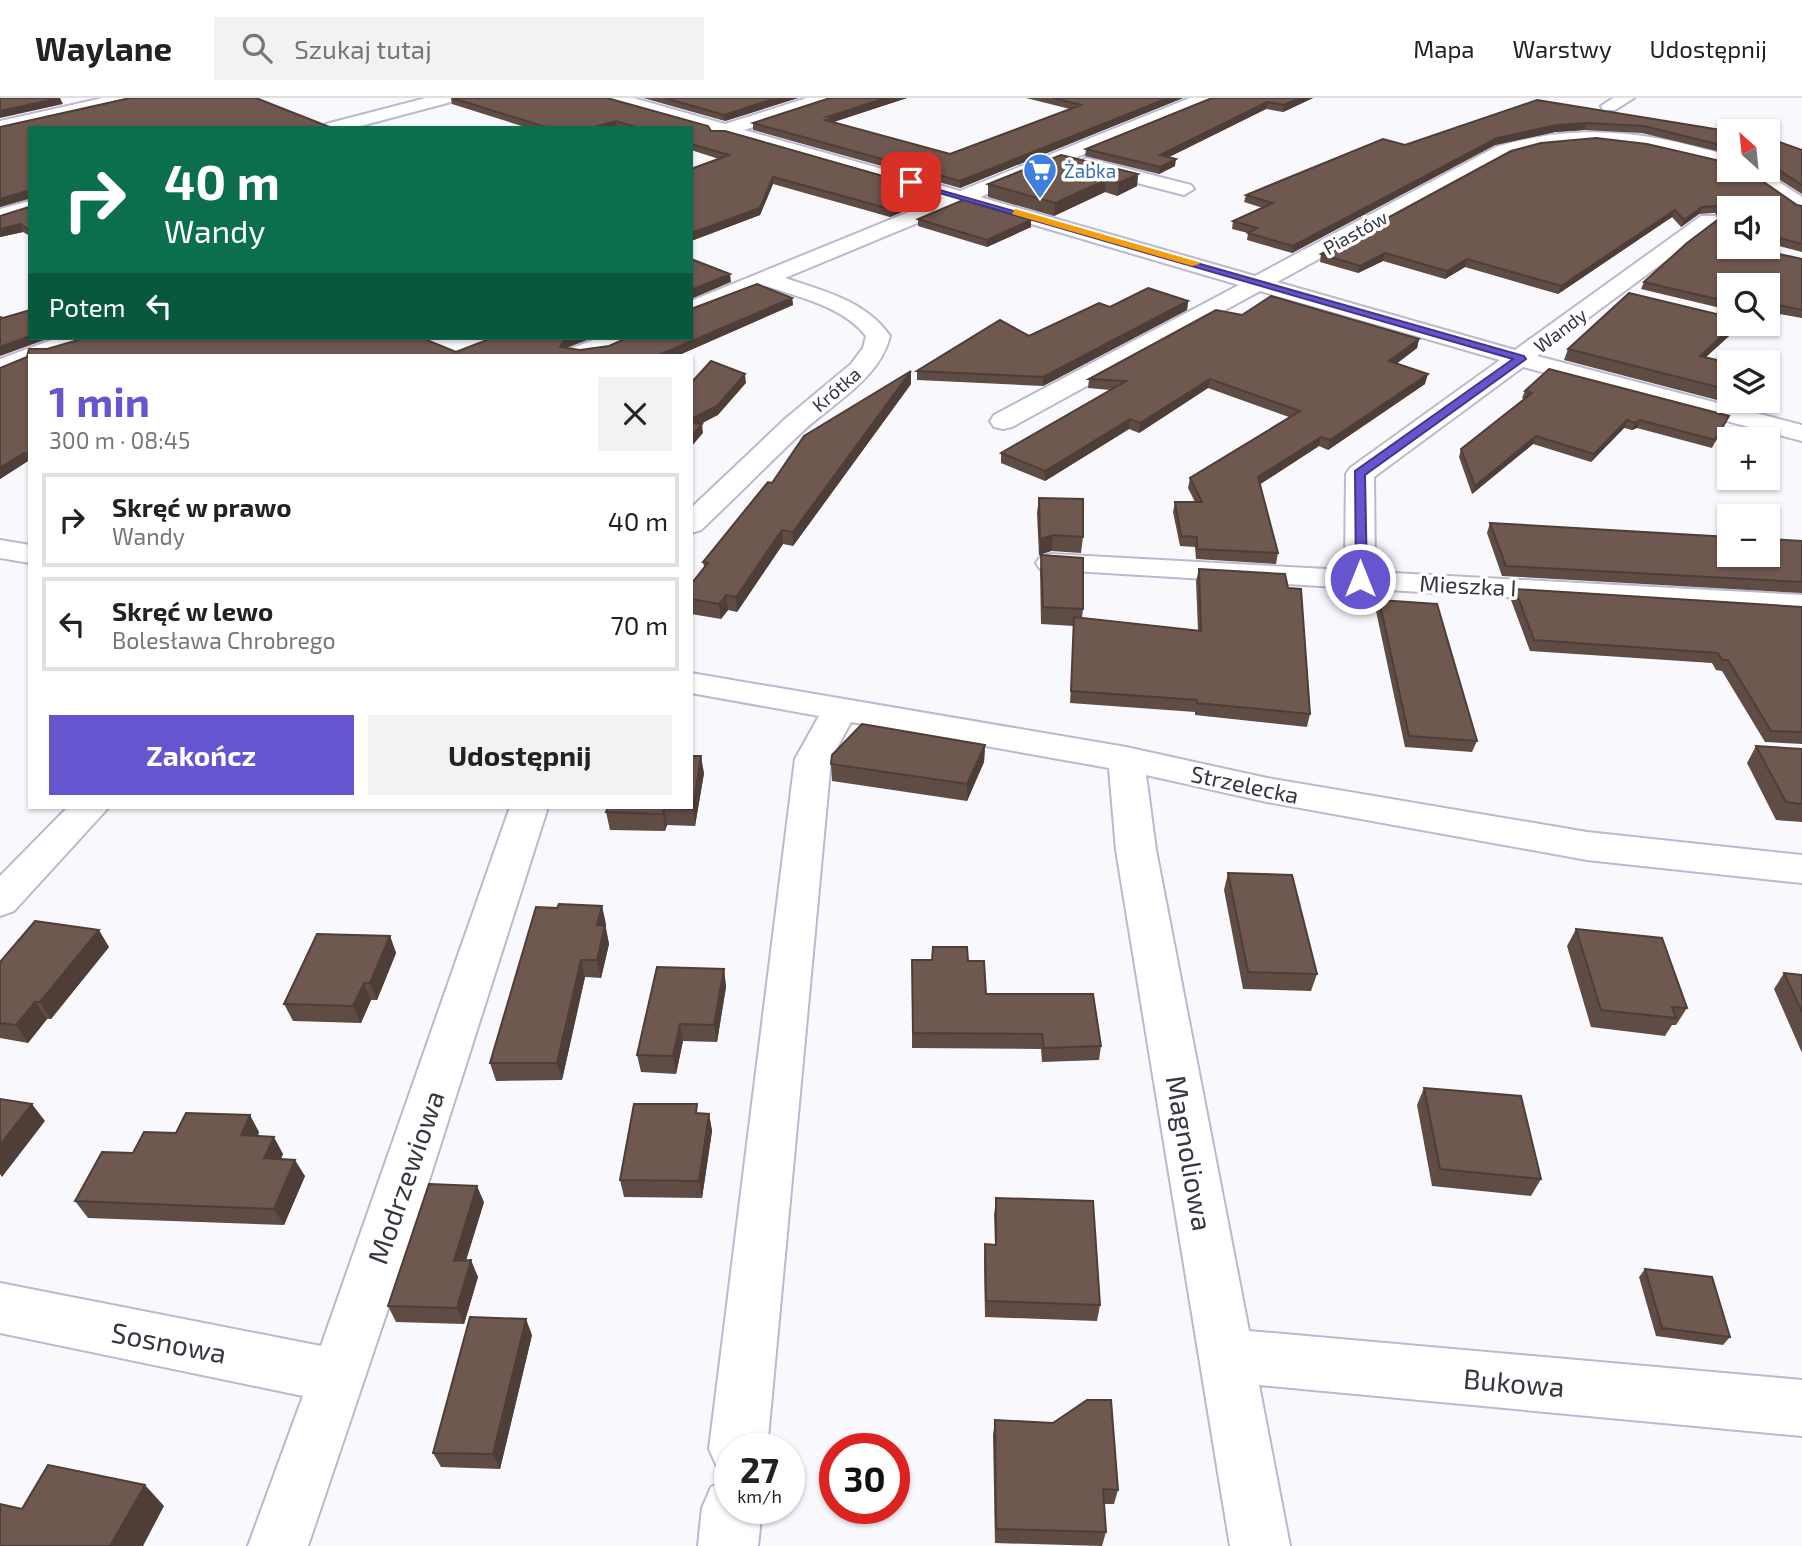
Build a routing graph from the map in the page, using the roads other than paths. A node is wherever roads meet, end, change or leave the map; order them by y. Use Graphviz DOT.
graph roads {
  1 [pos="125,98"];
  2 [pos="445,98"];
  3 [pos="615,98"];
  4 [pos="824,98"];
  5 [pos="1204,98"];
  6 [pos="1626,98"];
  7 [pos="1609,106"];
  8 [pos="340,126"];
  9 [pos="0,127"];
  10 [pos="724,130"];
  11 [pos="693,140"];
  12 [pos="1060,158"];
  13 [pos="1717,159"];
  14 [pos="1766,182"];
  15 [pos="1184,189"];
  16 [pos="964,197"];
  17 [pos="1802,206"];
  18 [pos="28,208"];
  19 [pos="0,215"];
  20 [pos="1706,230"];
  21 [pos="767,279"];
  22 [pos="1261,283"];
  23 [pos="1611,292"];
  24 [pos="1637,298"];
  25 [pos="693,308"];
  26 [pos="74,340"];
  27 [pos="615,340"];
  28 [pos="32,354"];
  29 [pos="579,354"];
  30 [pos="28,356"];
  31 [pos="1521,359"];
  32 [pos="0,368"];
  33 [pos="28,372"];
  34 [pos="1003,421"];
  35 [pos="1802,433"];
  36 [pos="693,522"];
  37 [pos="0,549"];
  38 [pos="28,554"];
  39 [pos="1051,563"];
  40 [pos="1360,579"];
  41 [pos="1802,605"];
  42 [pos="693,683"];
  43 [pos="840,709"];
  44 [pos="1126,759"];
  45 [pos="88,809"];
  46 [pos="529,809"];
  47 [pos="1802,869"];
  48 [pos="0,901"];
  49 [pos="0,1308"];
  50 [pos="1226,1355"];
  51 [pos="338,1376"];
  52 [pos="1802,1408"];
  53 [pos="740,1433"];
  54 [pos="730,1524"];
  55 [pos="278,1546"];
  56 [pos="728,1546"];
  57 [pos="1260,1546"];
  1 -- 9 [label="street"];
  2 -- 8 [label="street"];
  3 -- 10 [label="street"];
  4 -- 10 [label="street"];
  5 -- 12 [label="street"];
  6 -- 7 [label="street"];
  10 -- 11 [label="street"];
  10 -- 16 [label="street"];
  12 -- 15 [label="street"];
  12 -- 16 [label="street"];
  13 -- 22 [label="street, Piastów"];
  14 -- 17 [label="street"];
  16 -- 21 [label="street"];
  16 -- 22 [label="street"];
  18 -- 19 [label="street"];
  20 -- 23 [label="street, Wandy"];
  21 -- 25 [label="street"];
  21 -- 36 [label="street, Krótka"];
  22 -- 31 [label="street"];
  22 -- 34 [label="street, Piastów"];
  23 -- 24 [label="street"];
  23 -- 31 [label="street, Wandy"];
  26 -- 28 [label="street"];
  27 -- 29 [label="street"];
  30 -- 32 [label="street"];
  31 -- 35 [label="street"];
  31 -- 40 [label="street, Wandy"];
  32 -- 33 [label="street"];
  37 -- 38 [label="street"];
  39 -- 40 [label="street, Mieszka I"];
  40 -- 41 [label="street, Mieszka I"];
  42 -- 43 [label="street, Strzelecka"];
  43 -- 44 [label="street, Strzelecka"];
  43 -- 53 [label="street"];
  44 -- 47 [label="street, Strzelecka"];
  44 -- 50 [label="street, Magnoliowa"];
  45 -- 48 [label="street"];
  46 -- 51 [label="street, Modrzewiowa"];
  49 -- 51 [label="street, Sosnowa"];
  50 -- 52 [label="street, Bukowa"];
  50 -- 57 [label="street, Magnoliowa"];
  51 -- 55 [label="street, Modrzewiowa"];
  54 -- 56 [label="street"];
}
